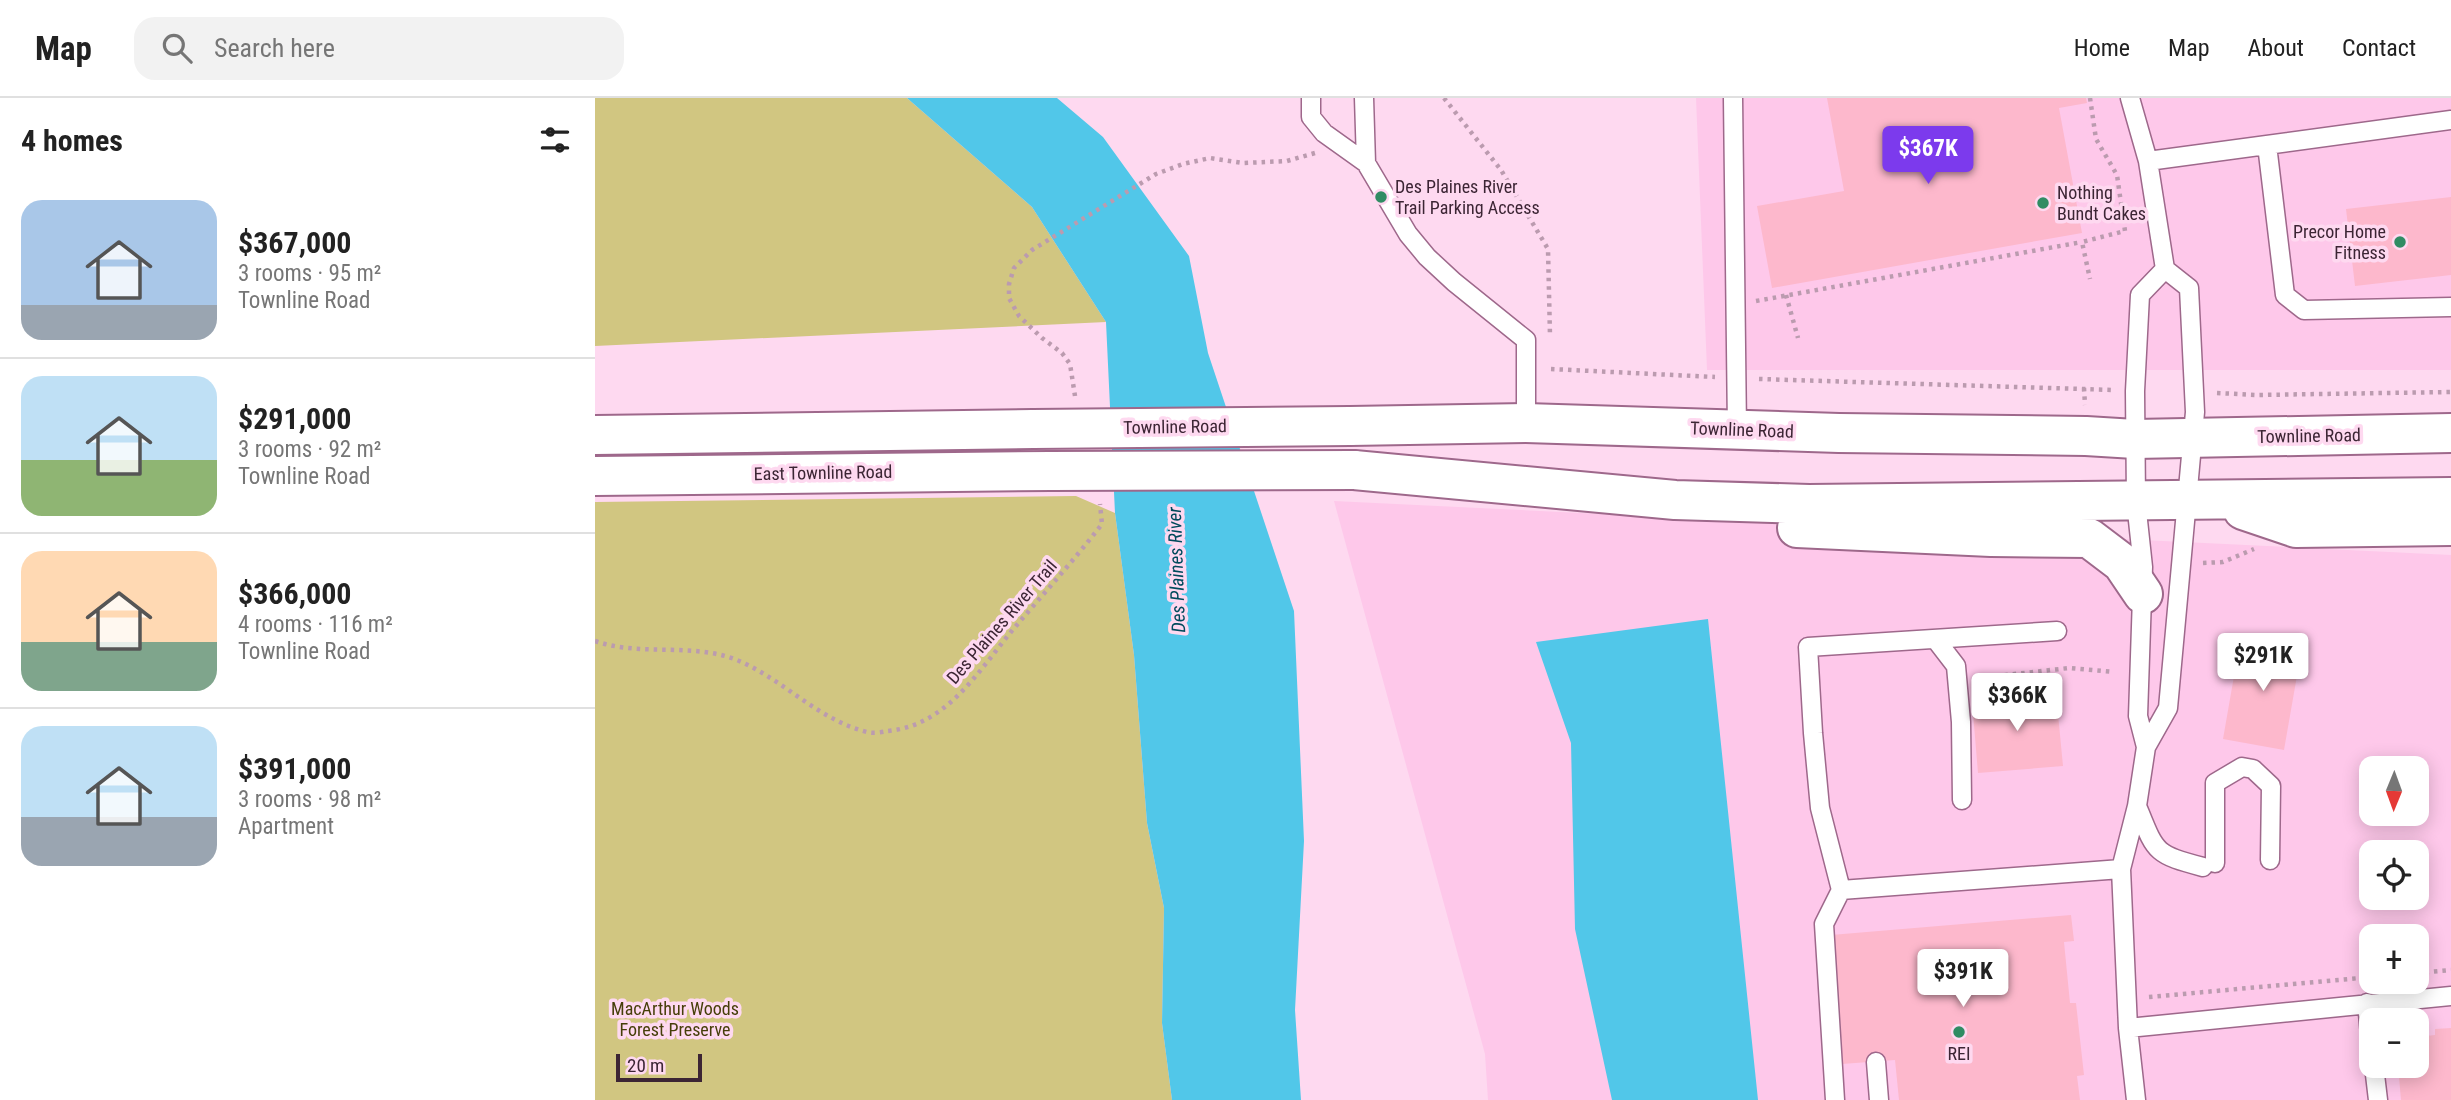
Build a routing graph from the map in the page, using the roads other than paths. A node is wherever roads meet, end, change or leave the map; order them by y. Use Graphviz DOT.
graph roads {
  1 [pos="1311,98"];
  2 [pos="1364,98"];
  3 [pos="1733,98"];
  4 [pos="2130,98"];
  5 [pos="2451,120"];
  6 [pos="2267,145"];
  7 [pos="2148,161"];
  8 [pos="1366,163"];
  9 [pos="2165,269"];
  10 [pos="2451,307"];
  11 [pos="1526,423"];
  12 [pos="1737,429"];
  13 [pos="2451,433"];
  14 [pos="595,435"];
  15 [pos="2193,438"];
  16 [pos="2136,439"];
  17 [pos="595,476"];
  18 [pos="2451,497"];
  19 [pos="1675,500"];
  20 [pos="2202,501"];
  21 [pos="2136,502"];
  22 [pos="2451,526"];
  23 [pos="2143,594"];
  24 [pos="2057,631"];
  25 [pos="1936,640"];
  26 [pos="2146,747"];
  27 [pos="1962,800"];
  28 [pos="2137,806"];
  29 [pos="2270,860"];
  30 [pos="2120,869"];
  31 [pos="1840,890"];
  32 [pos="2451,996"];
  33 [pos="2367,1003"];
  34 [pos="2367,1008"];
  35 [pos="2128,1028"];
  36 [pos="1875,1062"];
  37 [pos="2375,1078"];
  38 [pos="1835,1100"];
  39 [pos="1879,1100"];
  40 [pos="2136,1100"];
  41 [pos="2378,1100"];
  1 -- 8 [label="lane"];
  2 -- 8 [label="lane"];
  3 -- 12 [label="lane"];
  4 -- 7 [label="lane"];
  5 -- 6 [label="lane"];
  6 -- 7 [label="lane"];
  6 -- 10 [label="lane"];
  7 -- 9 [label="lane"];
  8 -- 11 [label="lane"];
  9 -- 15 [label="lane"];
  9 -- 16 [label="lane"];
  11 -- 12 [label="main road, Townline Road"];
  11 -- 14 [label="main road, Townline Road, bridge"];
  12 -- 16 [label="main road, Townline Road"];
  13 -- 15 [label="main road, Townline Road"];
  15 -- 16 [label="main road, Townline Road"];
  15 -- 20 [label="lane"];
  16 -- 21 [label="lane"];
  17 -- 19 [label="main road, East Townline Road, bridge"];
  18 -- 20 [label="main road"];
  19 -- 21 [label="main road"];
  19 -- 23 [label="main road"];
  20 -- 21 [label="main road"];
  20 -- 22 [label="main road"];
  20 -- 26 [label="lane"];
  21 -- 23 [label="lane"];
  23 -- 26 [label="lane"];
  24 -- 25 [label="lane"];
  25 -- 27 [label="lane"];
  25 -- 31 [label="lane"];
  26 -- 28 [label="lane"];
  28 -- 29 [label="lane"];
  28 -- 30 [label="lane"];
  30 -- 31 [label="lane"];
  30 -- 35 [label="lane"];
  31 -- 38 [label="lane"];
  32 -- 33 [label="lane"];
  33 -- 34 [label="lane"];
  33 -- 35 [label="lane"];
  35 -- 40 [label="lane"];
  36 -- 39 [label="lane"];
  37 -- 41 [label="lane"];
}
